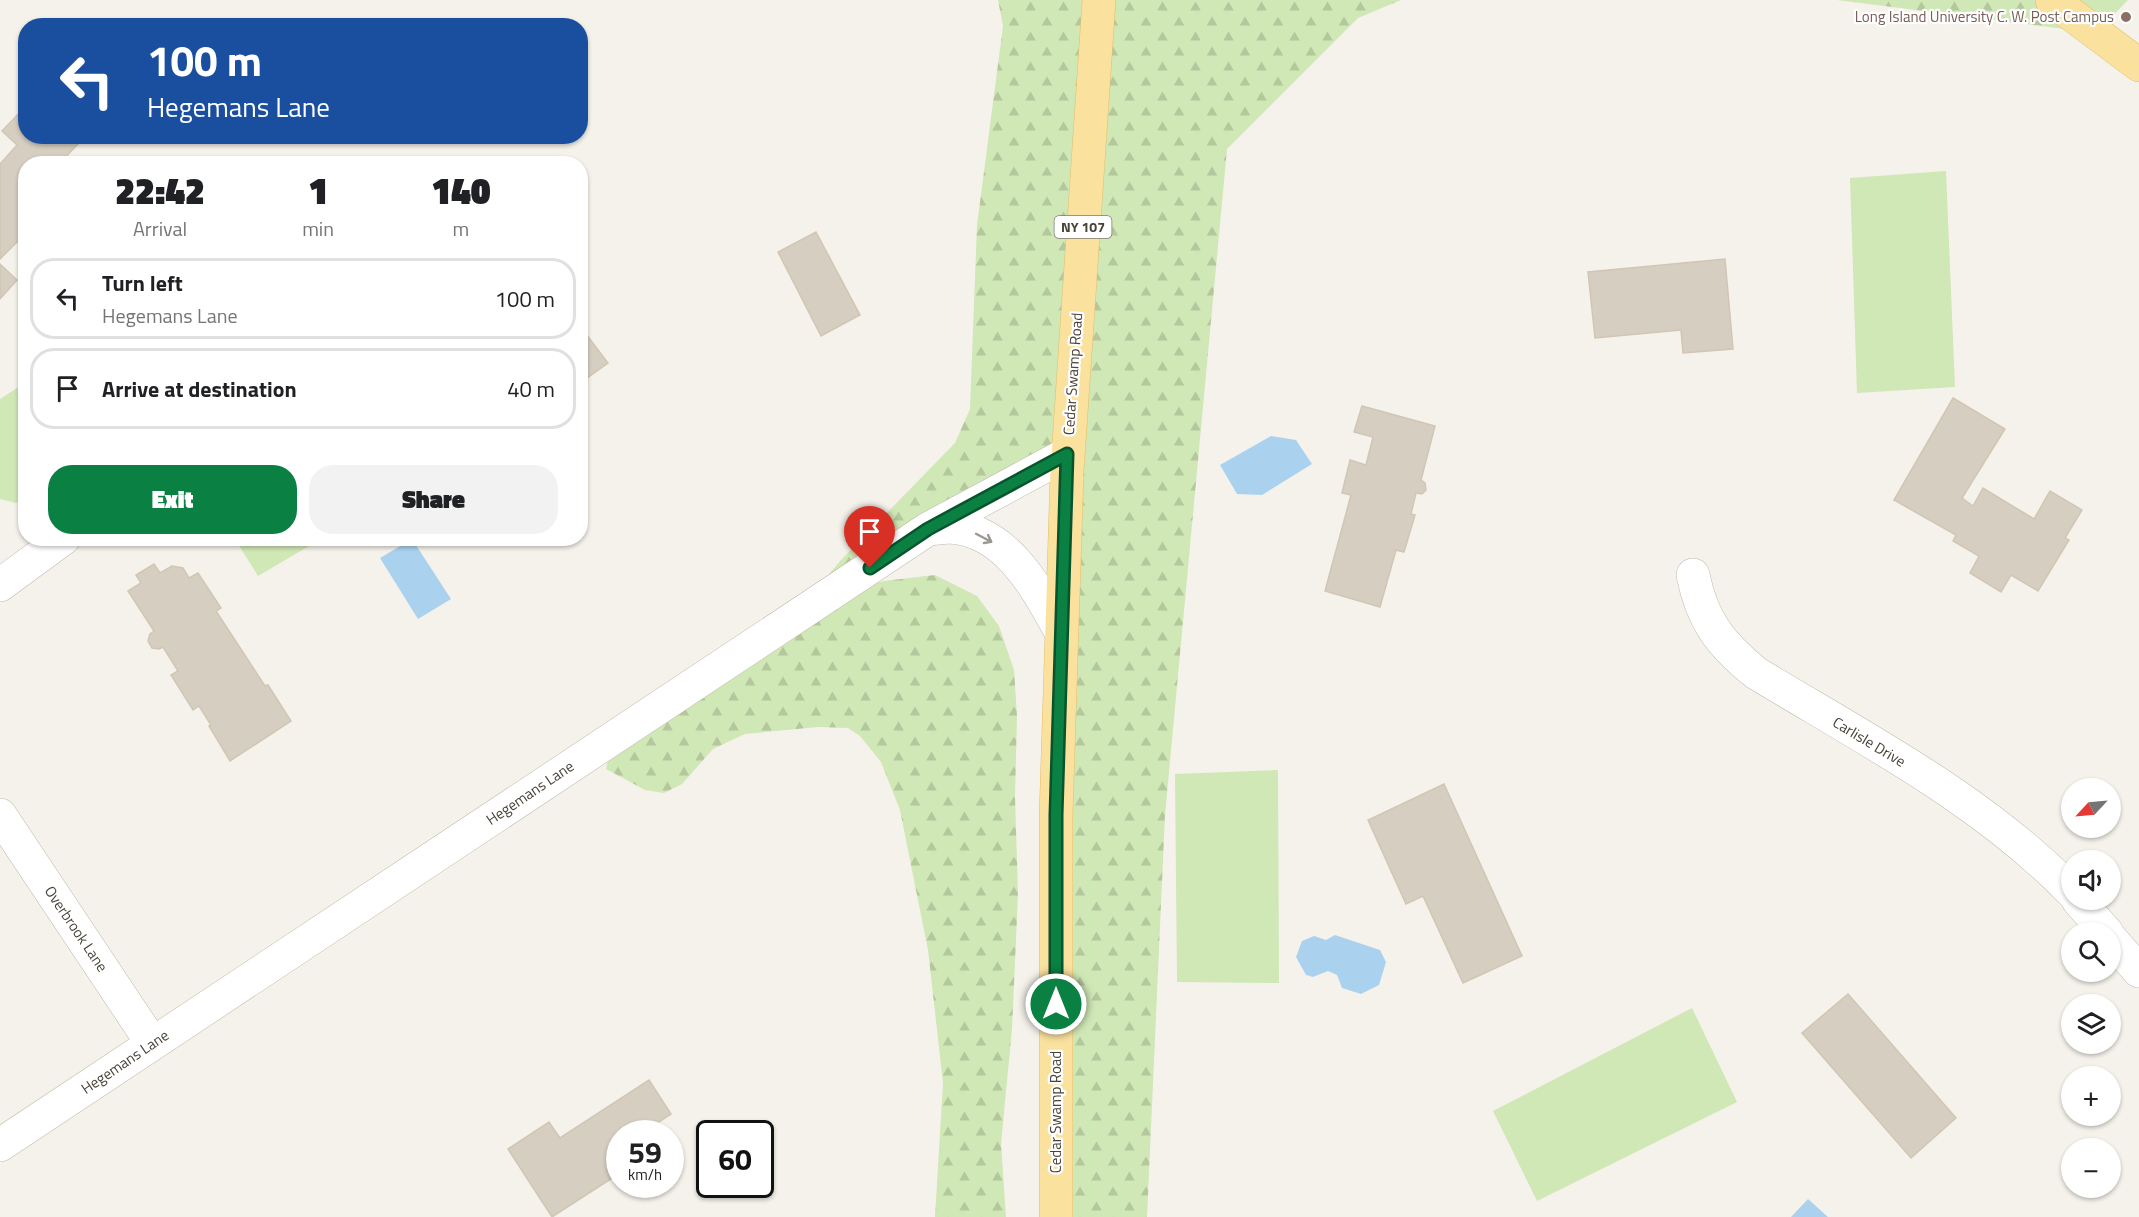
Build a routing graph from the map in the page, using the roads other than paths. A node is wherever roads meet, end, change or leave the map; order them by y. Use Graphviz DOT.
graph roads {
  1 [pos="1099,0"];
  2 [pos="2052,0"];
  3 [pos="2139,65"];
  4 [pos="1067,454"];
  5 [pos="928,529"];
  6 [pos="53,546"];
  7 [pos="1693,575"];
  8 [pos="0,585"];
  9 [pos="1061,632"];
  10 [pos="0,815"];
  11 [pos="2061,881"];
  12 [pos="2087,910"];
  13 [pos="2097,922"];
  14 [pos="2121,951"];
  15 [pos="2139,971"];
  16 [pos="152,1044"];
  17 [pos="0,1145"];
  18 [pos="1056,1217"];
  1 -- 4 [label="main road, Cedar Swamp Road / NY 107"];
  2 -- 3 [label="main road"];
  4 -- 5 [label="street, Hegemans Lane"];
  4 -- 9 [label="main road, Cedar Swamp Road / NY 107"];
  5 -- 9 [label="street, one-way"];
  5 -- 16 [label="street, Hegemans Lane"];
  6 -- 8 [label="street"];
  7 -- 11 [label="street, Carlisle Drive"];
  9 -- 18 [label="main road, Cedar Swamp Road / NY 107"];
  10 -- 16 [label="street, Overbrook Lane"];
  12 -- 13 [label="street"];
  14 -- 15 [label="street"];
  16 -- 17 [label="street, Hegemans Lane"];
}
